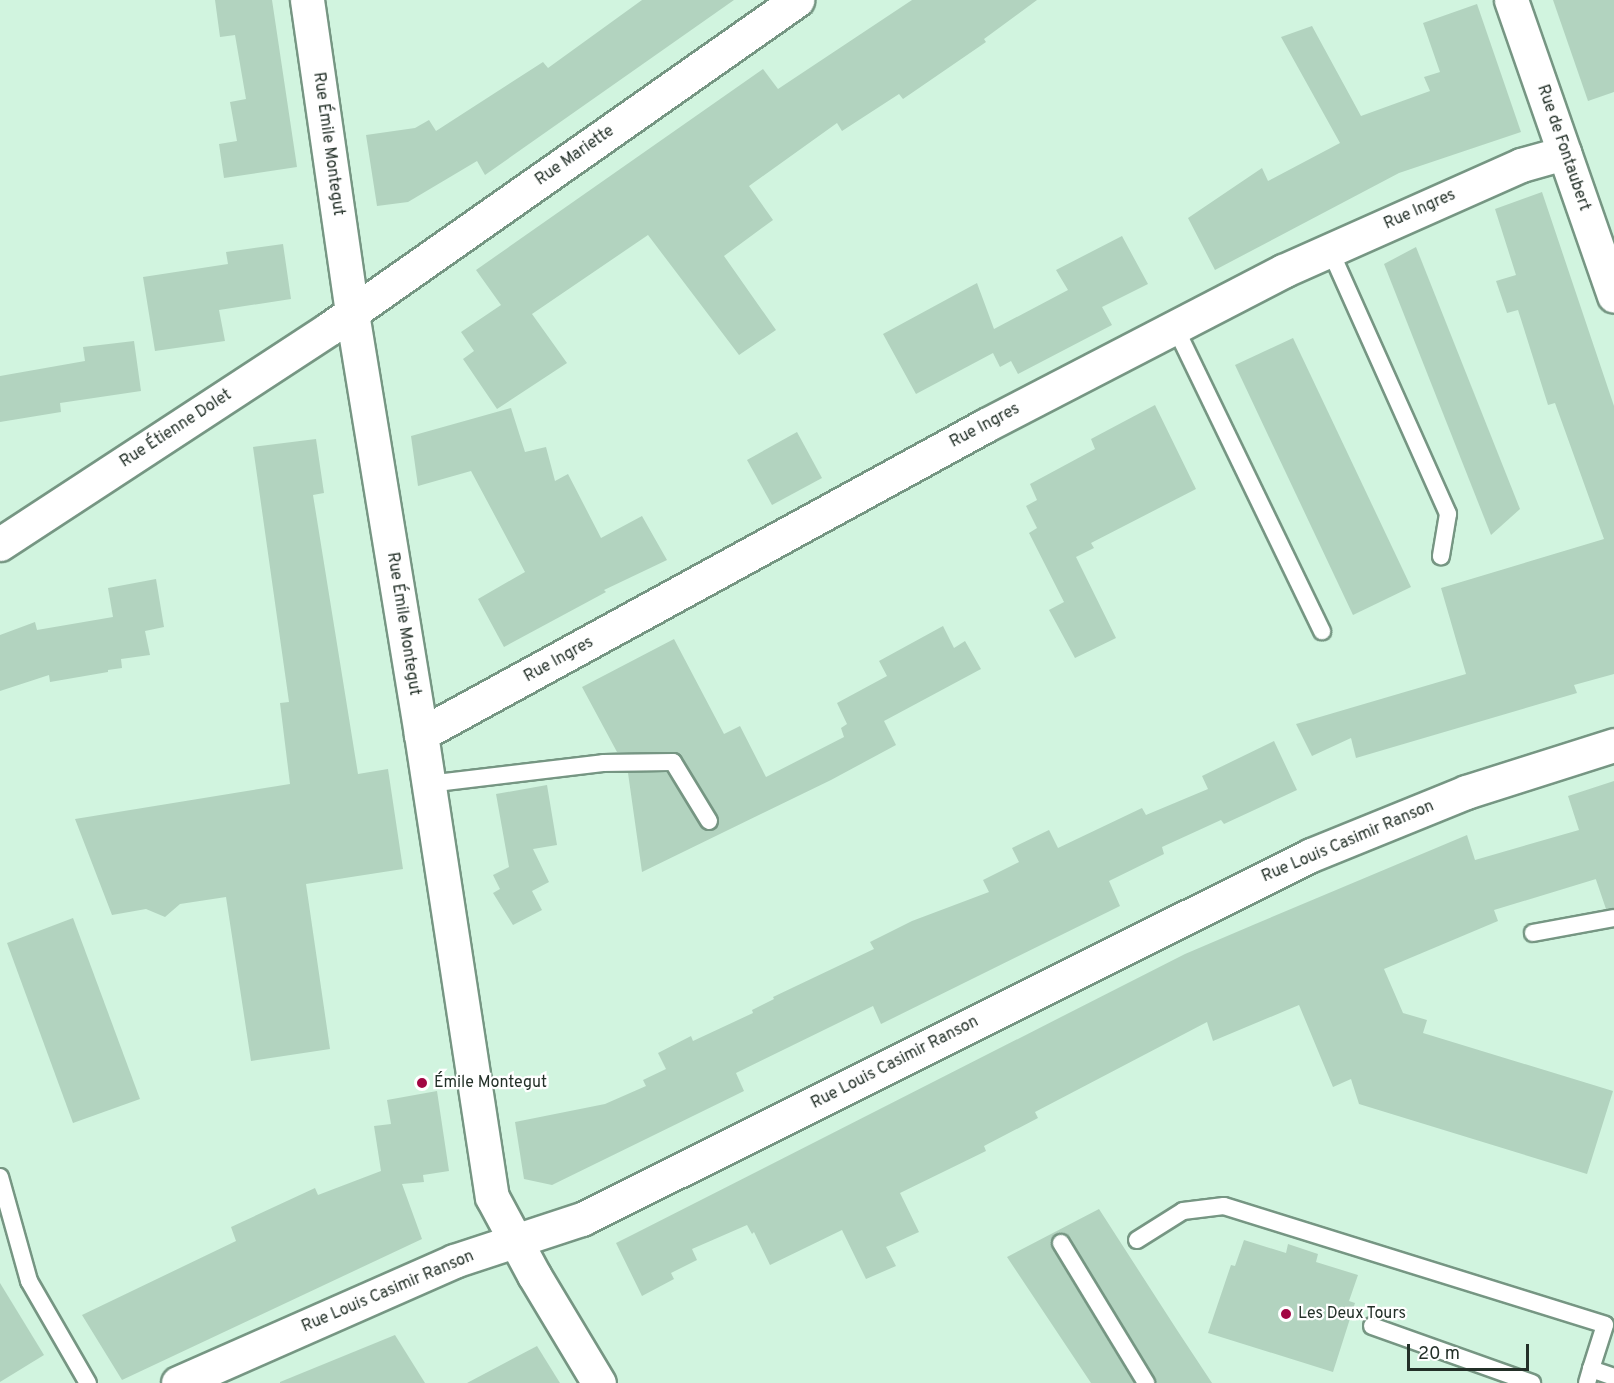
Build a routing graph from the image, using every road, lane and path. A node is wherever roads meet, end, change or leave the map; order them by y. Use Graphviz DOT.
graph roads {
  1 [pos="307,0"];
  2 [pos="797,0"];
  3 [pos="1511,0"];
  4 [pos="1564,153"];
  5 [pos="1330,250"];
  6 [pos="1614,296"];
  7 [pos="352,313"];
  8 [pos="1175,327"];
  9 [pos="0,544"];
  10 [pos="1441,556"];
  11 [pos="1322,631"];
  12 [pos="421,734"];
  13 [pos="1614,745"];
  14 [pos="428,784"];
  15 [pos="709,821"];
  16 [pos="1614,918"];
  17 [pos="1533,933"];
  18 [pos="0,1177"];
  19 [pos="1137,1240"];
  20 [pos="516,1242"];
  21 [pos="1061,1243"];
  22 [pos="1372,1326"];
  23 [pos="1589,1376"];
  24 [pos="1614,1377"];
  25 [pos="1500,1378"];
  26 [pos="88,1383"];
  27 [pos="178,1383"];
  28 [pos="599,1383"];
  29 [pos="1146,1383"];
  30 [pos="1532,1383"];
  1 -- 7 [label="street, Rue Émile Montegut"];
  2 -- 7 [label="street, Rue Mariette"];
  3 -- 4 [label="street, Rue de Fontaubert"];
  4 -- 5 [label="street, Rue Ingres"];
  4 -- 6 [label="street, Rue de Fontaubert"];
  5 -- 8 [label="street, Rue Ingres"];
  5 -- 10 [label="lane"];
  7 -- 9 [label="street, Rue Étienne Dolet"];
  7 -- 12 [label="street, Rue Émile Montegut"];
  8 -- 11 [label="lane"];
  8 -- 12 [label="street, Rue Ingres"];
  12 -- 14 [label="street, Rue Émile Montegut"];
  13 -- 20 [label="street, Rue Louis Casimir Ranson"];
  14 -- 15 [label="lane"];
  14 -- 20 [label="street, Rue Émile Montegut"];
  16 -- 17 [label="lane"];
  18 -- 26 [label="lane"];
  19 -- 23 [label="lane"];
  20 -- 27 [label="street, Rue Louis Casimir Ranson"];
  20 -- 28 [label="street, Rue Émile Montegut"];
  21 -- 29 [label="lane"];
  22 -- 25 [label="lane"];
  23 -- 24 [label="lane"];
  25 -- 30 [label="lane"];
}
